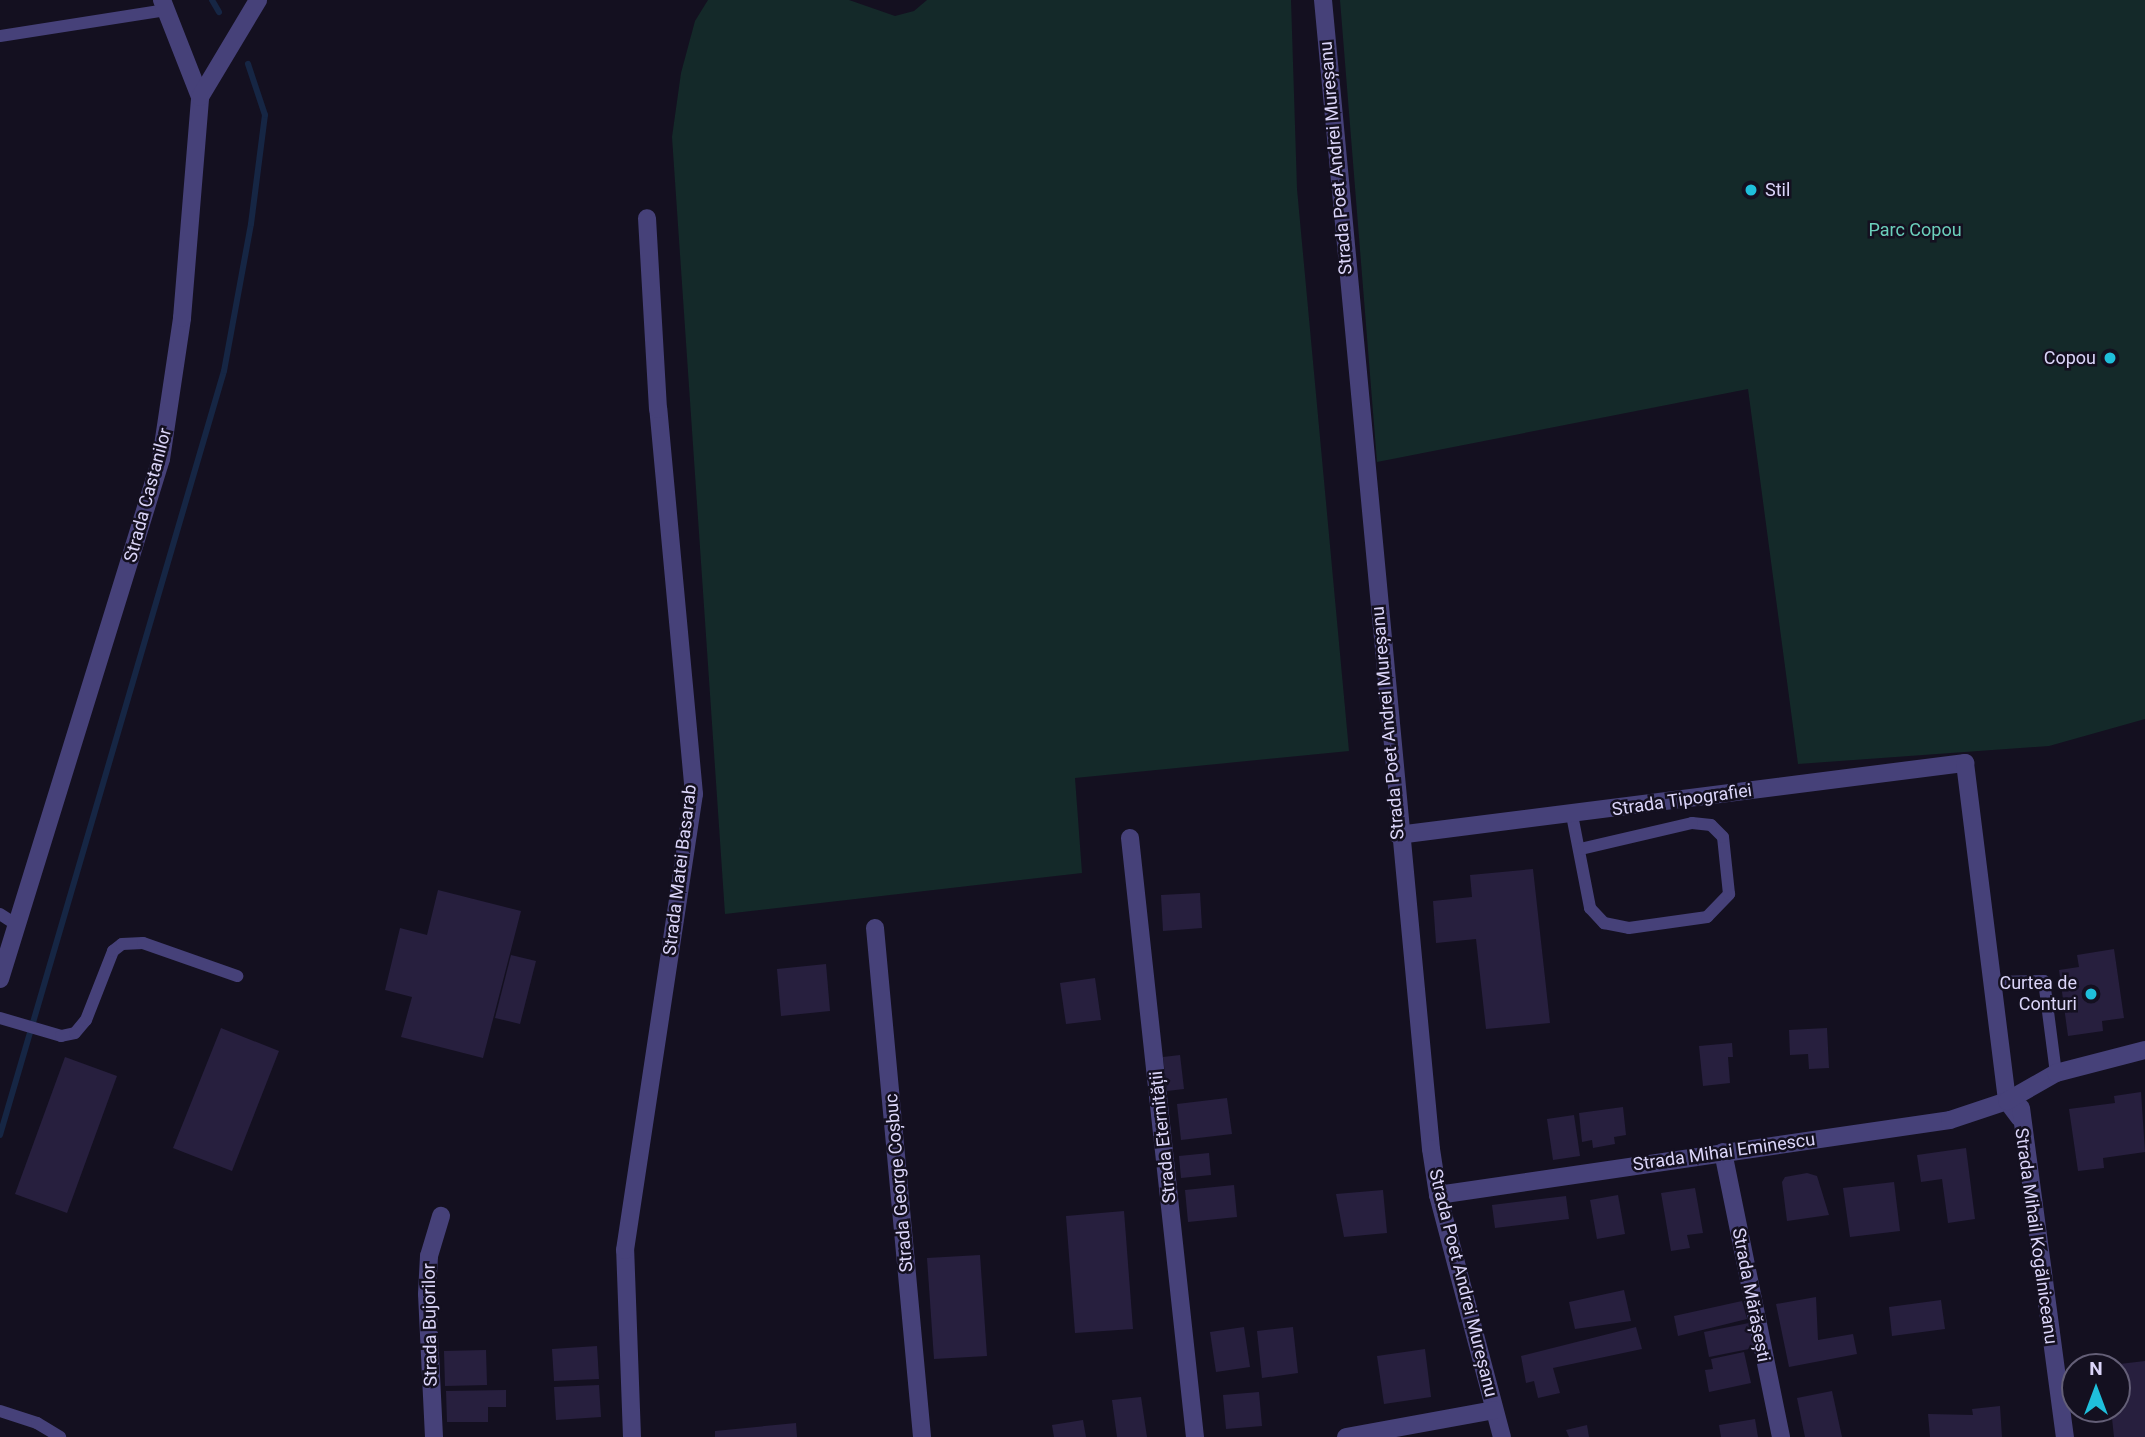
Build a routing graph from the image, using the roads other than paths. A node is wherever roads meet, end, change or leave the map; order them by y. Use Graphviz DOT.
graph roads {
  1 [pos="258,0"];
  2 [pos="1323,0"];
  3 [pos="164,5"];
  4 [pos="0,36"];
  5 [pos="200,97"];
  6 [pos="647,218"];
  7 [pos="1572,815"];
  8 [pos="1398,835"];
  9 [pos="1130,838"];
  10 [pos="1580,849"];
  11 [pos="0,914"];
  12 [pos="18,925"];
  13 [pos="875,928"];
  14 [pos="237,976"];
  15 [pos="0,979"];
  16 [pos="1995,982"];
  17 [pos="0,1018"];
  18 [pos="2145,1051"];
  19 [pos="2056,1073"];
  20 [pos="2015,1096"];
  21 [pos="1723,1152"];
  22 [pos="1438,1195"];
  23 [pos="441,1216"];
  24 [pos="1494,1409"];
  25 [pos="0,1411"];
  26 [pos="60,1437"];
  27 [pos="433,1437"];
  28 [pos="632,1437"];
  29 [pos="922,1437"];
  30 [pos="1195,1437"];
  31 [pos="1346,1437"];
  32 [pos="1502,1437"];
  33 [pos="1781,1437"];
  34 [pos="2065,1437"];
  1 -- 5 [label="street"];
  2 -- 8 [label="street, Strada Poet Andrei Mureșanu"];
  3 -- 4 [label="lane"];
  3 -- 5 [label="street, Strada Castanilor"];
  5 -- 12 [label="street, Strada Castanilor"];
  6 -- 28 [label="street, Strada Matei Basarab"];
  7 -- 8 [label="street, Strada Tipografiei"];
  7 -- 10 [label="lane"];
  7 -- 16 [label="street, Strada Tipografiei"];
  8 -- 22 [label="street, Strada Poet Andrei Mureșanu"];
  9 -- 30 [label="street, Strada Eternității"];
  10 -- 10 [label="lane"];
  11 -- 12 [label="lane"];
  12 -- 15 [label="street, Strada Castanilor"];
  13 -- 29 [label="street, Strada George Coșbuc"];
  14 -- 17 [label="lane"];
  16 -- 19 [label="lane"];
  16 -- 20 [label="street"];
  18 -- 19 [label="street, Strada Mihai Eminescu"];
  19 -- 20 [label="street, Strada Mihai Eminescu"];
  20 -- 21 [label="street, Strada Mihai Eminescu"];
  20 -- 34 [label="street, Strada Mihail Kogălniceanu"];
  21 -- 22 [label="street, Strada Mihai Eminescu"];
  21 -- 33 [label="street, Strada Mărășești"];
  22 -- 24 [label="street, Strada Poet Andrei Mureșanu"];
  23 -- 27 [label="street, Strada Bujorilor"];
  24 -- 31 [label="street"];
  24 -- 32 [label="street, Strada Poet Andrei Mureșanu"];
  25 -- 26 [label="lane"];
}
